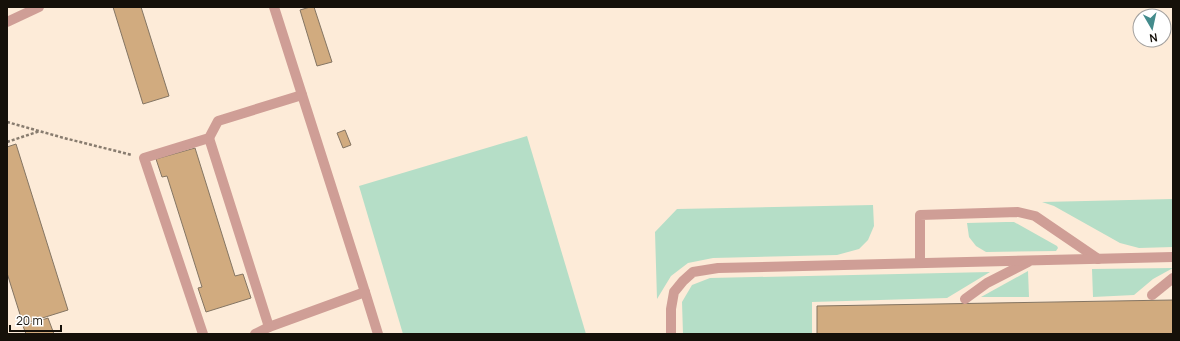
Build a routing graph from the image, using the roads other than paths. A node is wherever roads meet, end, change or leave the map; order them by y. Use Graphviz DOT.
graph roads {
  1 [pos="39,7"];
  2 [pos="274,7"];
  3 [pos="7,22"];
  4 [pos="302,95"];
  5 [pos="209,138"];
  6 [pos="1173,257"];
  7 [pos="1098,259"];
  8 [pos="1032,260"];
  9 [pos="920,263"];
  10 [pos="1173,278"];
  11 [pos="365,292"];
  12 [pos="1152,295"];
  13 [pos="965,299"];
  14 [pos="270,327"];
  15 [pos="203,334"];
  16 [pos="255,334"];
  17 [pos="378,334"];
  18 [pos="671,334"];
  1 -- 3 [label="lane"];
  2 -- 4 [label="lane"];
  4 -- 5 [label="lane"];
  4 -- 11 [label="lane"];
  5 -- 14 [label="lane"];
  5 -- 15 [label="lane"];
  6 -- 7 [label="lane"];
  7 -- 8 [label="lane"];
  7 -- 9 [label="lane"];
  8 -- 9 [label="lane"];
  8 -- 13 [label="lane"];
  9 -- 18 [label="lane"];
  10 -- 12 [label="lane"];
  11 -- 14 [label="lane"];
  11 -- 17 [label="lane"];
  14 -- 16 [label="lane"];
}
